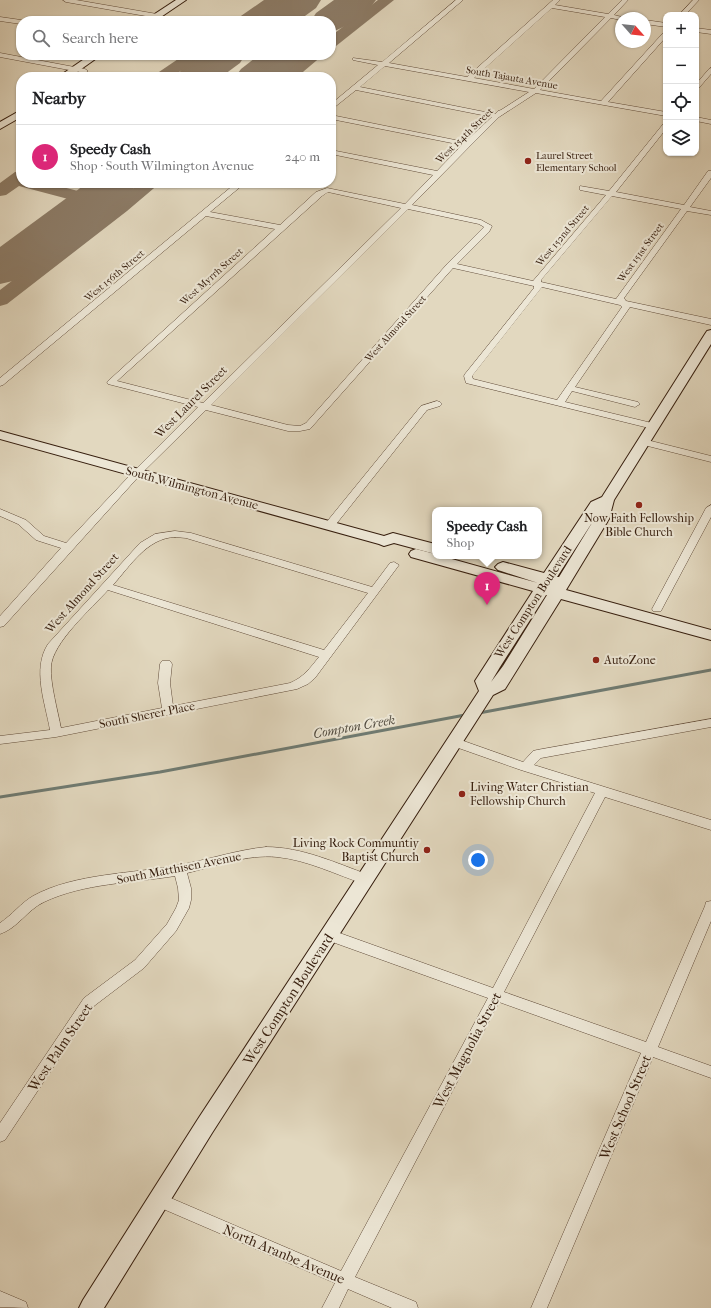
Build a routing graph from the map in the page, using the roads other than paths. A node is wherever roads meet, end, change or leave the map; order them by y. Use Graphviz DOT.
graph roads {
  1 [pos="66,0"];
  2 [pos="182,0"];
  3 [pos="192,0"];
  4 [pos="460,0"];
  5 [pos="557,0"];
  6 [pos="625,0"];
  7 [pos="696,0"];
  8 [pos="551,6"];
  9 [pos="685,12"];
  10 [pos="445,13"];
  11 [pos="453,14"];
  12 [pos="142,16"];
  13 [pos="160,16"];
  14 [pos="162,16"];
  15 [pos="609,16"];
  16 [pos="615,17"];
  17 [pos="0,19"];
  18 [pos="16,21"];
  19 [pos="651,23"];
  20 [pos="663,25"];
  21 [pos="699,30"];
  22 [pos="711,32"];
  23 [pos="663,36"];
  24 [pos="0,55"];
  25 [pos="16,58"];
  26 [pos="355,59"];
  27 [pos="23,60"];
  28 [pos="96,60"];
  29 [pos="383,64"];
  30 [pos="711,70"];
  31 [pos="79,72"];
  32 [pos="469,79"];
  33 [pos="699,84"];
  34 [pos="354,88"];
  35 [pos="522,89"];
  36 [pos="535,91"];
  37 [pos="603,103"];
  38 [pos="336,104"];
  39 [pos="16,108"];
  40 [pos="663,113"];
  41 [pos="16,116"];
  42 [pos="497,116"];
  43 [pos="0,118"];
  44 [pos="336,119"];
  45 [pos="699,120"];
  46 [pos="711,122"];
  47 [pos="0,126"];
  48 [pos="663,128"];
  49 [pos="467,144"];
  50 [pos="336,153"];
  51 [pos="711,173"];
  52 [pos="438,174"];
  53 [pos="235,188"];
  54 [pos="583,188"];
  55 [pos="611,193"];
  56 [pos="407,206"];
  57 [pos="686,208"];
  58 [pos="711,213"];
  59 [pos="206,214"];
  60 [pos="281,228"];
  61 [pos="451,265"];
  62 [pos="537,284"];
  63 [pos="623,302"];
  64 [pos="711,322"];
  65 [pos="711,334"];
  66 [pos="0,383"];
  67 [pos="570,388"];
  68 [pos="437,404"];
  69 [pos="559,404"];
  70 [pos="635,404"];
  71 [pos="205,407"];
  72 [pos="653,426"];
  73 [pos="0,436"];
  74 [pos="643,442"];
  75 [pos="711,459"];
  76 [pos="137,473"];
  77 [pos="711,508"];
  78 [pos="0,512"];
  79 [pos="329,526"];
  80 [pos="384,541"];
  81 [pos="68,547"];
  82 [pos="432,547"];
  83 [pos="432,558"];
  84 [pos="435,559"];
  85 [pos="472,559"];
  86 [pos="394,565"];
  87 [pos="106,586"];
  88 [pos="552,586"];
  89 [pos="374,591"];
  90 [pos="657,609"];
  91 [pos="0,623"];
  92 [pos="711,623"];
  93 [pos="711,635"];
  94 [pos="326,655"];
  95 [pos="166,664"];
  96 [pos="168,710"];
  97 [pos="711,723"];
  98 [pos="56,733"];
  99 [pos="459,735"];
  100 [pos="0,740"];
  101 [pos="525,767"];
  102 [pos="602,791"];
  103 [pos="711,824"];
  104 [pos="180,870"];
  105 [pos="365,879"];
  106 [pos="711,906"];
  107 [pos="0,929"];
  108 [pos="329,935"];
  109 [pos="496,995"];
  110 [pos="649,1050"];
  111 [pos="711,1072"];
  112 [pos="0,1135"];
  113 [pos="159,1200"];
  114 [pos="345,1281"];
  115 [pos="0,1299"];
  116 [pos="20,1308"];
  117 [pos="91,1308"];
  118 [pos="330,1308"];
  119 [pos="410,1308"];
  120 [pos="539,1308"];
  1 -- 12 [label="street"];
  2 -- 13 [label="main road"];
  3 -- 14 [label="main road"];
  4 -- 10 [label="street"];
  5 -- 8 [label="street"];
  6 -- 15 [label="street, West 154th Street"];
  7 -- 9 [label="street"];
  8 -- 15 [label="street"];
  8 -- 32 [label="street"];
  10 -- 11 [label="street"];
  10 -- 29 [label="street"];
  15 -- 16 [label="street"];
  15 -- 36 [label="street, West 154th Street"];
  17 -- 18 [label="street"];
  19 -- 20 [label="street"];
  21 -- 22 [label="street"];
  23 -- 37 [label="street"];
  24 -- 25 [label="street"];
  26 -- 29 [label="street, South Tajauta Avenue"];
  27 -- 31 [label="street"];
  28 -- 31 [label="main road"];
  29 -- 32 [label="street, South Tajauta Avenue"];
  29 -- 34 [label="street"];
  30 -- 33 [label="street"];
  32 -- 35 [label="street, South Tajauta Avenue"];
  34 -- 38 [label="street"];
  34 -- 42 [label="street"];
  35 -- 36 [label="street, South Tajauta Avenue"];
  35 -- 42 [label="street"];
  36 -- 37 [label="street, South Tajauta Avenue"];
  36 -- 42 [label="street, West 154th Street"];
  37 -- 40 [label="street, South Tajauta Avenue"];
  39 -- 43 [label="main road"];
  41 -- 47 [label="main road"];
  42 -- 49 [label="street, West 154th Street"];
  44 -- 49 [label="street"];
  45 -- 46 [label="street"];
  48 -- 55 [label="street, West 152nd Street"];
  49 -- 52 [label="street, West 154th Street"];
  50 -- 52 [label="street"];
  51 -- 57 [label="street, West 151st Street"];
  52 -- 56 [label="street, West 154th Street"];
  53 -- 59 [label="street, West 156th Street"];
  54 -- 55 [label="street"];
  55 -- 57 [label="street"];
  55 -- 62 [label="street, West 152nd Street"];
  56 -- 60 [label="street, West Myrrh Street"];
  56 -- 61 [label="street, West Almond Street"];
  56 -- 71 [label="street, West Laurel Street"];
  57 -- 58 [label="street"];
  57 -- 63 [label="street, West 151st Street"];
  59 -- 60 [label="street"];
  59 -- 66 [label="street, West 156th Street"];
  60 -- 71 [label="street, West Myrrh Street"];
  61 -- 62 [label="street"];
  61 -- 71 [label="street, West Almond Street"];
  62 -- 63 [label="street"];
  62 -- 69 [label="street, West 152nd Street"];
  63 -- 64 [label="street"];
  63 -- 67 [label="street, West 151st Street"];
  65 -- 72 [label="main road, West Compton Boulevard"];
  67 -- 69 [label="street, West 151st Street"];
  67 -- 70 [label="street"];
  68 -- 79 [label="street"];
  69 -- 72 [label="street"];
  71 -- 76 [label="street, West Laurel Street"];
  72 -- 74 [label="main road, West Compton Boulevard"];
  73 -- 76 [label="main road, South Wilmington Avenue"];
  74 -- 75 [label="street"];
  74 -- 88 [label="main road, West Compton Boulevard"];
  76 -- 79 [label="main road, South Wilmington Avenue"];
  76 -- 81 [label="street, West Laurel Street"];
  77 -- 90 [label="street"];
  78 -- 81 [label="street"];
  79 -- 80 [label="main road, South Wilmington Avenue"];
  80 -- 82 [label="main road, South Wilmington Avenue"];
  80 -- 83 [label="main road, South Wilmington Avenue"];
  81 -- 91 [label="street, West Laurel Street"];
  84 -- 88 [label="main road, South Wilmington Avenue"];
  85 -- 88 [label="main road"];
  86 -- 89 [label="street"];
  87 -- 89 [label="street, West Almond Street"];
  87 -- 94 [label="street"];
  87 -- 98 [label="street, West Almond Street"];
  88 -- 90 [label="main road"];
  88 -- 93 [label="main road"];
  88 -- 99 [label="main road, West Compton Boulevard"];
  89 -- 94 [label="street"];
  90 -- 92 [label="main road"];
  94 -- 96 [label="street, South Sherer Place"];
  95 -- 96 [label="street"];
  96 -- 98 [label="street, South Sherer Place"];
  97 -- 101 [label="street"];
  98 -- 100 [label="street, South Sherer Place"];
  99 -- 101 [label="street"];
  99 -- 105 [label="main road, West Compton Boulevard"];
  101 -- 102 [label="street"];
  102 -- 103 [label="street"];
  102 -- 109 [label="street, West Magnolia Street"];
  104 -- 105 [label="street, South Matthisen Avenue"];
  104 -- 107 [label="street, South Matthisen Avenue"];
  104 -- 112 [label="street, West Palm Street"];
  105 -- 108 [label="main road, West Compton Boulevard"];
  106 -- 110 [label="street, West School Street"];
  108 -- 109 [label="street"];
  108 -- 113 [label="main road, West Compton Boulevard"];
  109 -- 110 [label="street"];
  109 -- 114 [label="street, West Magnolia Street"];
  110 -- 111 [label="street"];
  110 -- 120 [label="street, West School Street"];
  113 -- 114 [label="street, North Aranbe Avenue"];
  113 -- 117 [label="main road, West Compton Boulevard"];
  114 -- 118 [label="street, West Magnolia Street"];
  114 -- 119 [label="street, North Aranbe Avenue"];
  115 -- 116 [label="street"];
}
